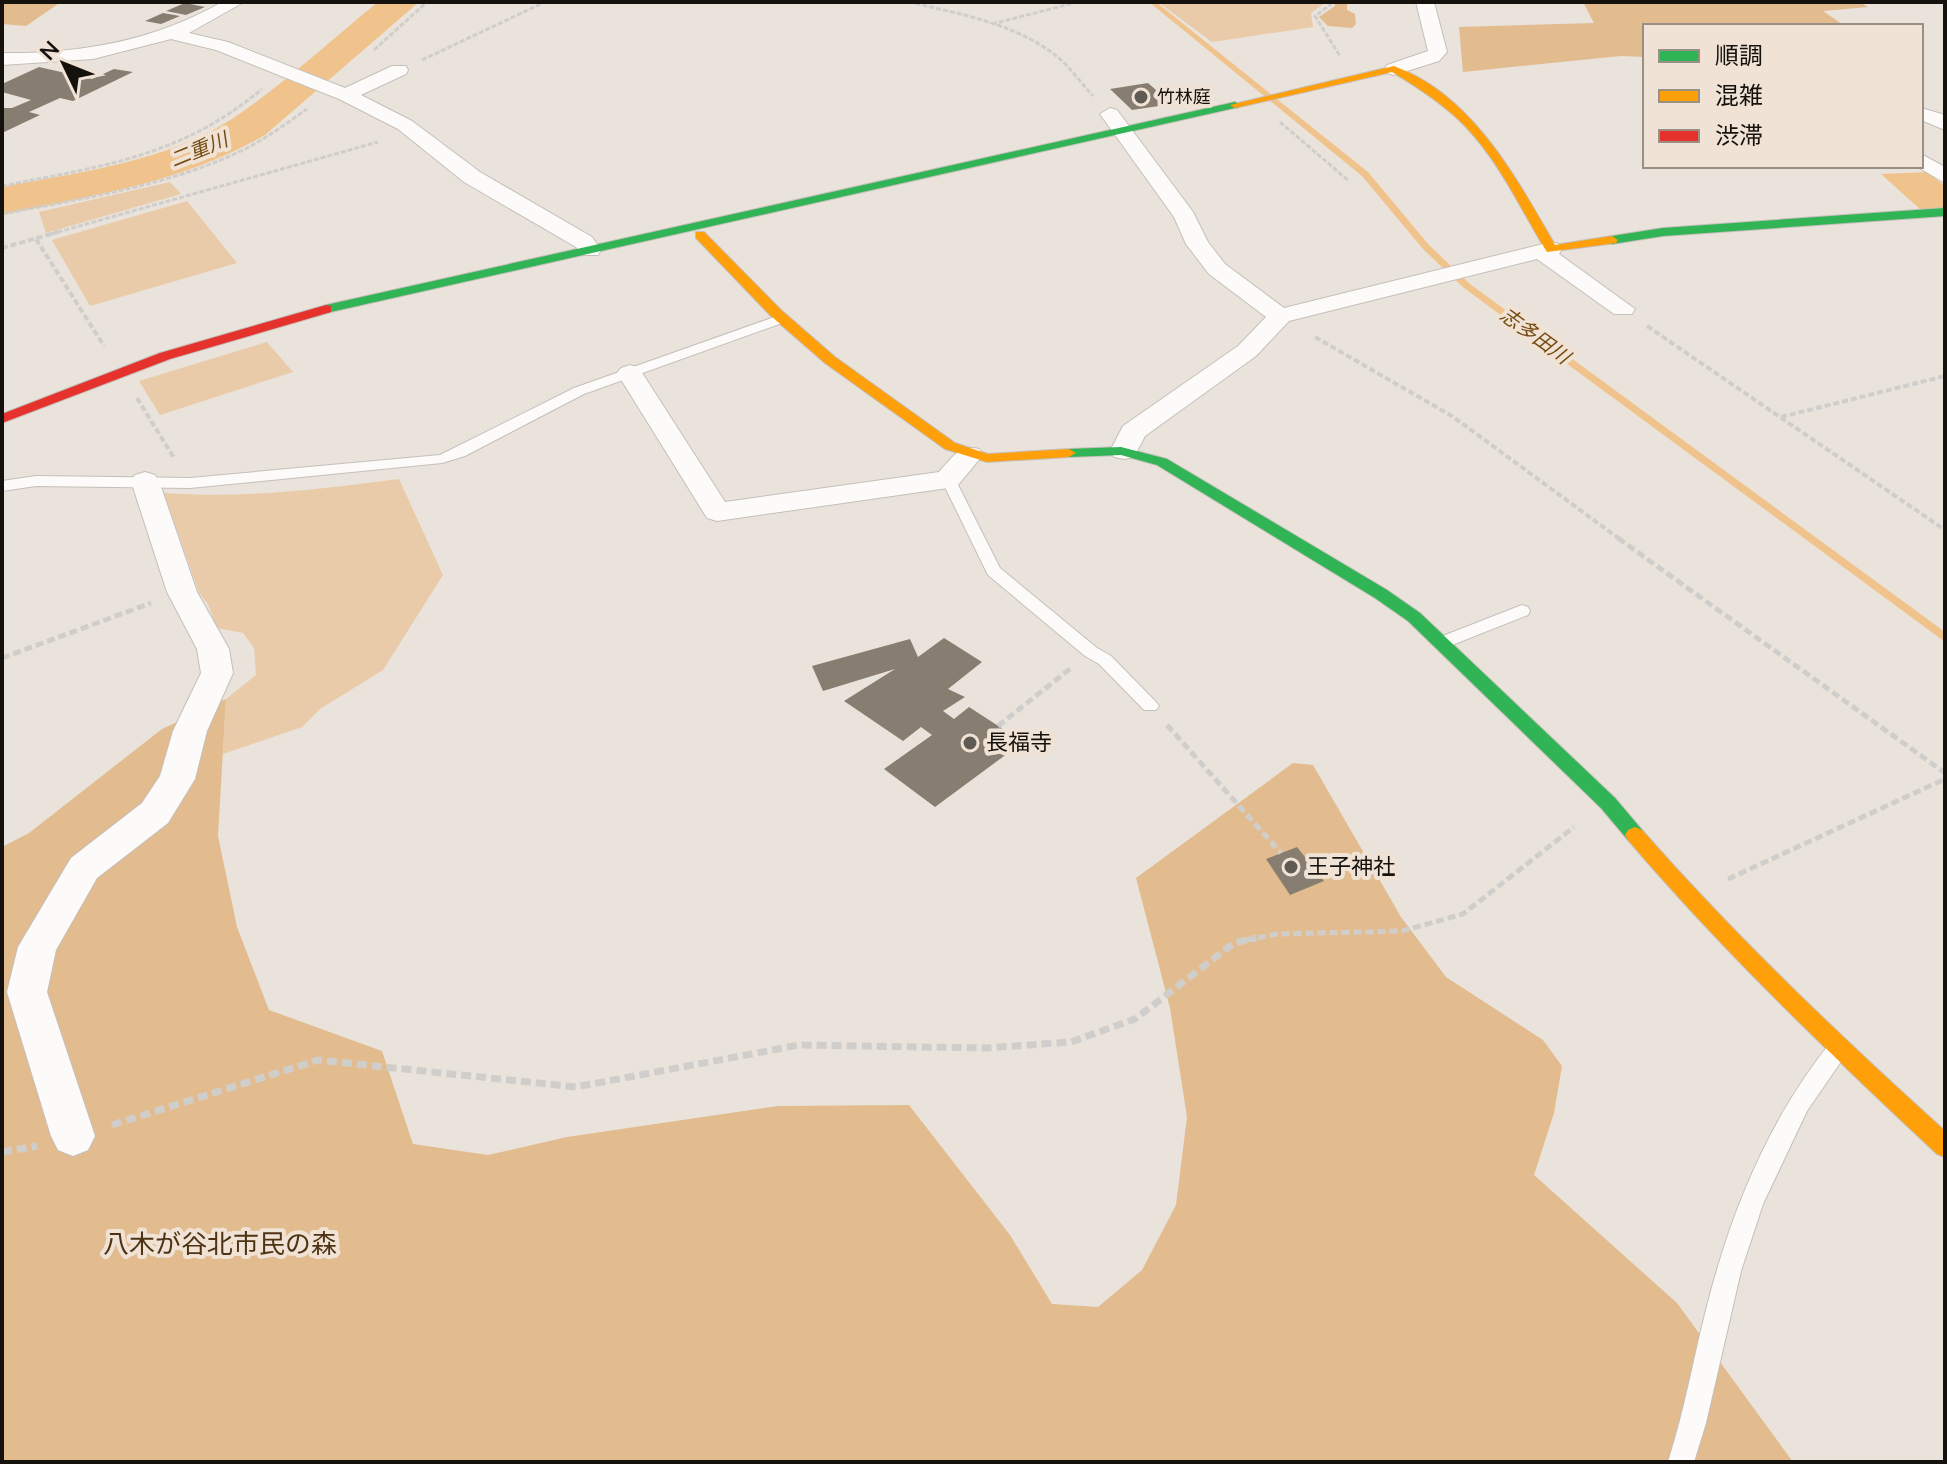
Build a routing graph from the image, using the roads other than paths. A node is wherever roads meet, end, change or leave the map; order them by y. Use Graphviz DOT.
graph roads {
  1 [pos="1425,2"];
  2 [pos="231,3"];
  3 [pos="172,34"];
  4 [pos="2,59"];
  5 [pos="1394,69"];
  6 [pos="399,70"];
  7 [pos="334,90"];
  8 [pos="1923,114"];
  9 [pos="1115,123"];
  10 [pos="1945,124"];
  11 [pos="1925,150"];
  12 [pos="1945,177"];
  13 [pos="1945,212"];
  14 [pos="696,231"];
  15 [pos="590,250"];
  16 [pos="1545,250"];
  17 [pos="1623,309"];
  18 [pos="1280,316"];
  19 [pos="780,319"];
  20 [pos="630,373"];
  21 [pos="2,419"];
  22 [pos="1124,451"];
  23 [pos="969,455"];
  24 [pos="948,479"];
  25 [pos="145,481"];
  26 [pos="2,486"];
  27 [pos="1522,611"];
  28 [pos="1441,643"];
  29 [pos="1150,706"];
  30 [pos="1839,1049"];
  31 [pos="73,1136"];
  32 [pos="1945,1146"];
  33 [pos="1681,1462"];
  1 -- 5 [label="street"];
  2 -- 3 [label="street"];
  3 -- 4 [label="street"];
  3 -- 7 [label="street"];
  5 -- 9 [label="street"];
  5 -- 16 [label="street"];
  6 -- 7 [label="street"];
  7 -- 15 [label="street"];
  8 -- 10 [label="street"];
  9 -- 14 [label="street"];
  9 -- 18 [label="street"];
  11 -- 12 [label="street"];
  13 -- 16 [label="street"];
  14 -- 15 [label="street"];
  14 -- 19 [label="street"];
  15 -- 21 [label="street"];
  16 -- 17 [label="street"];
  16 -- 18 [label="street"];
  18 -- 22 [label="street"];
  19 -- 20 [label="lane"];
  19 -- 23 [label="street"];
  20 -- 24 [label="street"];
  20 -- 25 [label="lane"];
  22 -- 23 [label="street"];
  22 -- 28 [label="street"];
  23 -- 24 [label="street"];
  24 -- 29 [label="lane"];
  25 -- 26 [label="lane"];
  25 -- 31 [label="street"];
  27 -- 28 [label="lane"];
  28 -- 30 [label="street"];
  30 -- 32 [label="street"];
  30 -- 33 [label="lane"];
}
